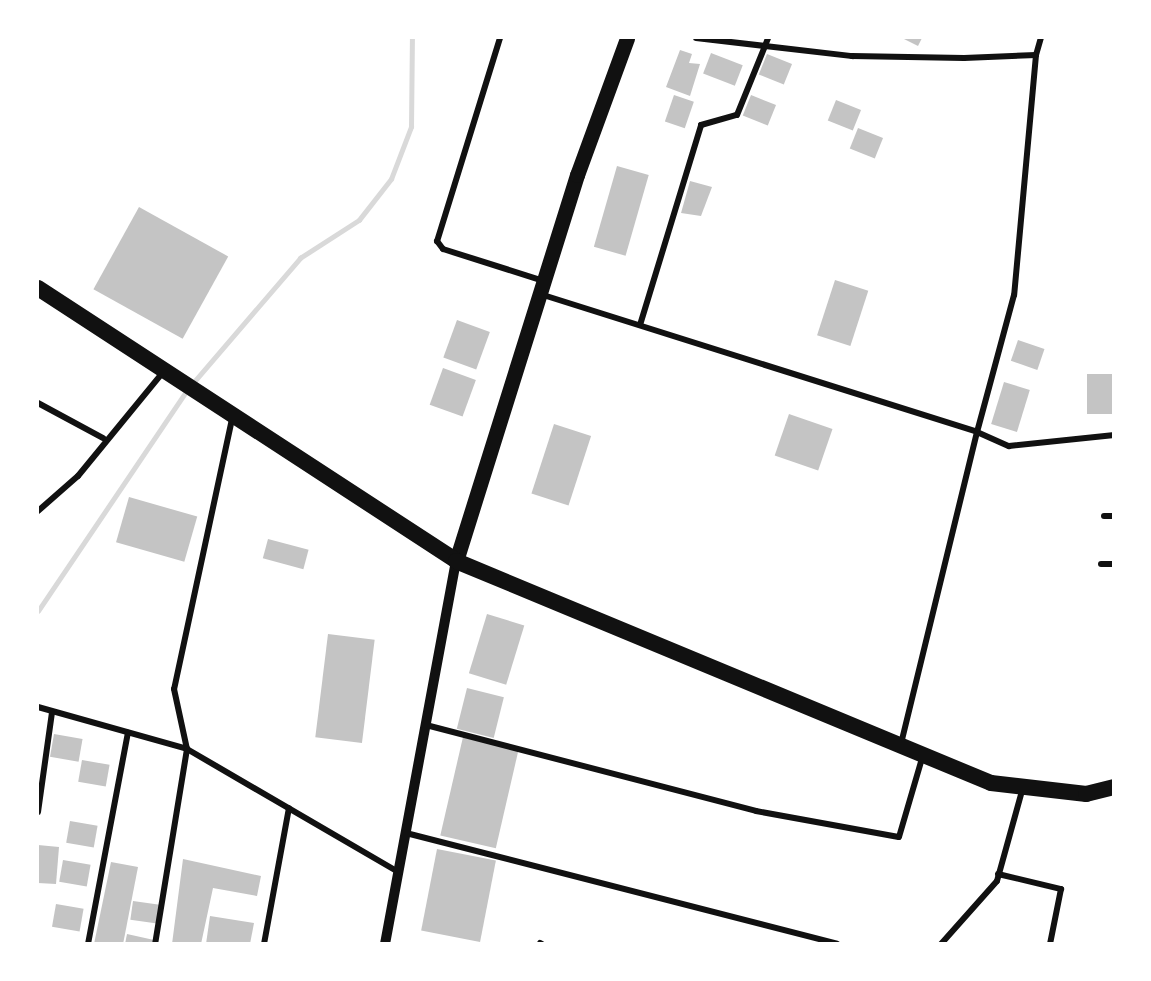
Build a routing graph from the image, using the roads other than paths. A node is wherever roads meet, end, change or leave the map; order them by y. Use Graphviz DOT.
graph roads {
  1 [pos="500,38"];
  2 [pos="627,38"];
  3 [pos="696,38"];
  4 [pos="768,38"];
  5 [pos="1041,38"];
  6 [pos="765,46"];
  7 [pos="1036,55"];
  8 [pos="543,287"];
  9 [pos="38,288"];
  10 [pos="640,326"];
  11 [pos="168,371"];
  12 [pos="38,403"];
  13 [pos="228,414"];
  14 [pos="977,432"];
  15 [pos="1113,435"];
  16 [pos="103,438"];
  17 [pos="38,511"];
  18 [pos="1104,516"];
  19 [pos="1113,516"];
  20 [pos="456,561"];
  21 [pos="1101,564"];
  22 [pos="1113,564"];
  23 [pos="38,707"];
  24 [pos="52,711"];
  25 [pos="426,724"];
  26 [pos="128,733"];
  27 [pos="901,744"];
  28 [pos="187,749"];
  29 [pos="924,754"];
  30 [pos="1023,786"];
  31 [pos="1113,787"];
  32 [pos="289,808"];
  33 [pos="38,812"];
  34 [pos="406,833"];
  35 [pos="398,872"];
  36 [pos="998,874"];
  37 [pos="88,944"];
  38 [pos="155,944"];
  39 [pos="264,944"];
  40 [pos="385,944"];
  41 [pos="837,944"];
  42 [pos="941,944"];
  43 [pos="1050,944"];
  1 -- 8 [label="street"];
  2 -- 8 [label="main road"];
  3 -- 6 [label="street"];
  4 -- 6 [label="street"];
  5 -- 7 [label="street"];
  6 -- 7 [label="street"];
  6 -- 10 [label="street"];
  7 -- 14 [label="street"];
  8 -- 10 [label="street"];
  8 -- 20 [label="main road"];
  9 -- 11 [label="highway"];
  10 -- 14 [label="street"];
  11 -- 13 [label="highway"];
  11 -- 16 [label="street"];
  12 -- 16 [label="street"];
  13 -- 20 [label="highway"];
  13 -- 28 [label="street"];
  14 -- 15 [label="street"];
  14 -- 27 [label="street"];
  16 -- 17 [label="street"];
  18 -- 19 [label="street"];
  20 -- 25 [label="street"];
  20 -- 27 [label="highway"];
  21 -- 22 [label="street"];
  23 -- 24 [label="street"];
  24 -- 26 [label="street"];
  24 -- 33 [label="street"];
  25 -- 29 [label="street"];
  25 -- 34 [label="street"];
  26 -- 28 [label="street"];
  26 -- 37 [label="street"];
  27 -- 29 [label="highway"];
  28 -- 32 [label="street"];
  28 -- 38 [label="street"];
  29 -- 30 [label="highway"];
  30 -- 31 [label="highway"];
  30 -- 36 [label="street"];
  32 -- 35 [label="street"];
  32 -- 39 [label="street"];
  34 -- 35 [label="street"];
  34 -- 41 [label="street"];
  35 -- 40 [label="street"];
  36 -- 42 [label="street"];
  36 -- 43 [label="street"];
}
